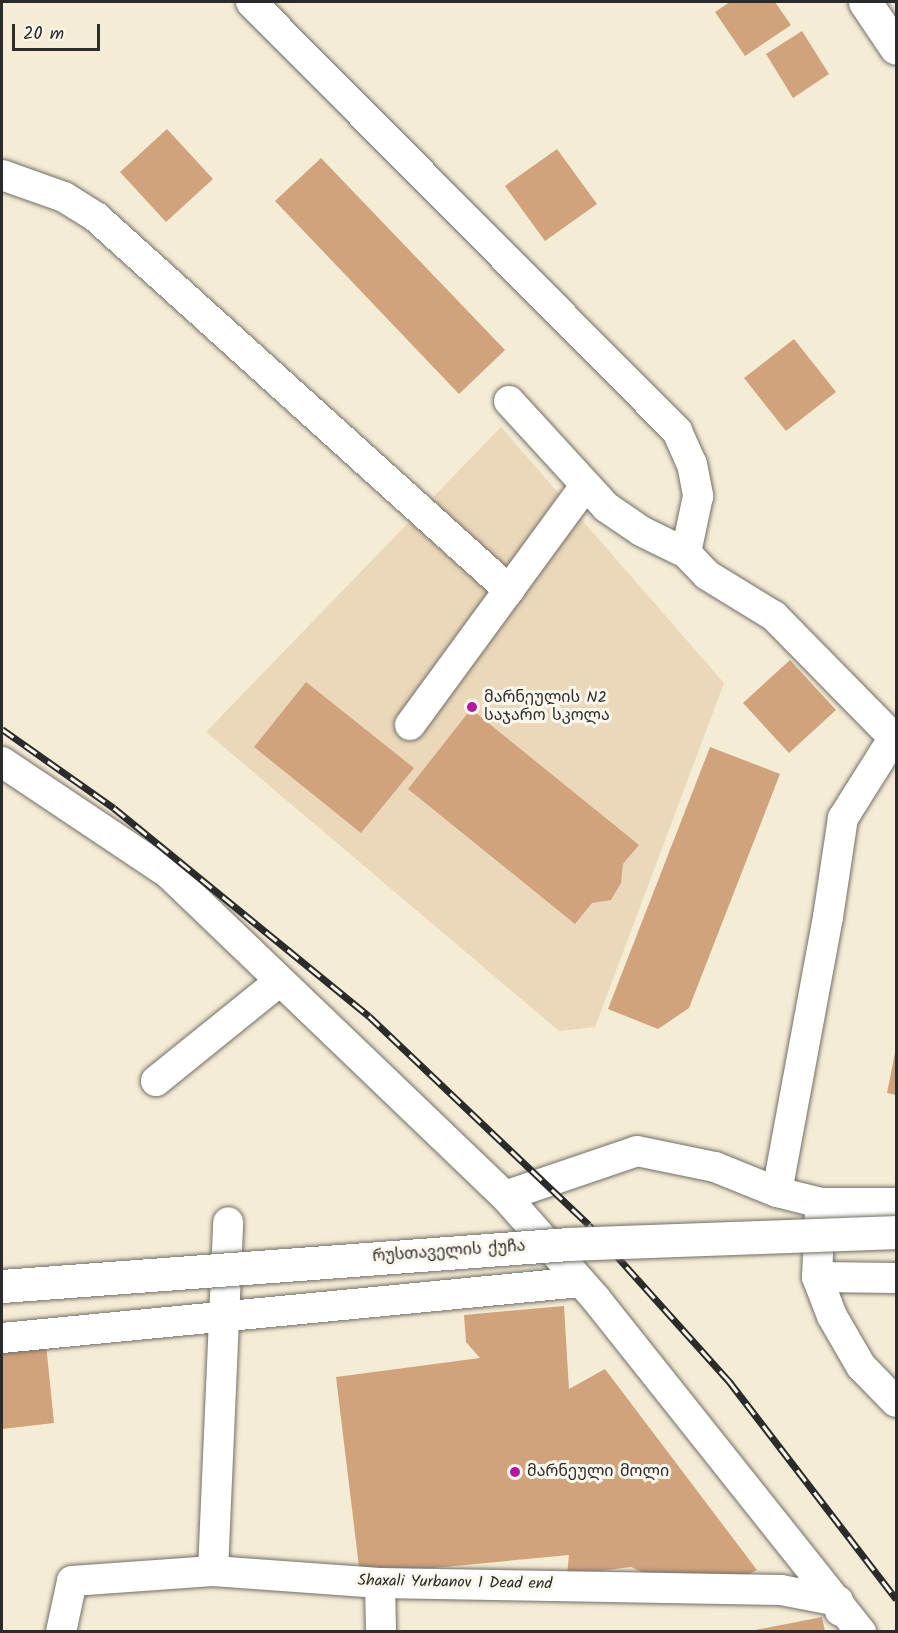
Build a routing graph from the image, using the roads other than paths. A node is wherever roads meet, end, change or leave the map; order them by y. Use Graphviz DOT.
graph roads {
  1 [pos="251,2"];
  2 [pos="865,2"];
  3 [pos="897,48"];
  4 [pos="2,175"];
  5 [pos="509,401"];
  6 [pos="584,487"];
  7 [pos="686,553"];
  8 [pos="509,590"];
  9 [pos="410,725"];
  10 [pos="895,739"];
  11 [pos="2,762"];
  12 [pos="280,981"];
  13 [pos="156,1081"];
  14 [pos="777,1192"];
  15 [pos="505,1196"];
  16 [pos="821,1203"];
  17 [pos="897,1203"];
  18 [pos="228,1222"];
  19 [pos="897,1232"];
  20 [pos="817,1277"];
  21 [pos="897,1278"];
  22 [pos="580,1282"];
  23 [pos="2,1286"];
  24 [pos="224,1317"];
  25 [pos="2,1338"];
  26 [pos="897,1402"];
  27 [pos="213,1571"];
  28 [pos="380,1583"];
  29 [pos="838,1601"];
  30 [pos="61,1632"];
  31 [pos="381,1632"];
  32 [pos="845,1632"];
  33 [pos="861,1632"];
  1 -- 7 [label="street"];
  2 -- 3 [label="main road"];
  4 -- 8 [label="street"];
  5 -- 6 [label="street"];
  6 -- 7 [label="street"];
  6 -- 8 [label="street"];
  7 -- 10 [label="street"];
  8 -- 9 [label="street"];
  10 -- 14 [label="street"];
  11 -- 12 [label="street"];
  12 -- 13 [label="street"];
  12 -- 15 [label="street"];
  14 -- 15 [label="street"];
  14 -- 16 [label="street"];
  15 -- 22 [label="street"];
  16 -- 17 [label="street"];
  16 -- 20 [label="street"];
  18 -- 24 [label="street"];
  19 -- 23 [label="main road, რუსთაველის ქუჩა, bridge"];
  20 -- 21 [label="street"];
  20 -- 26 [label="street"];
  22 -- 24 [label="street"];
  22 -- 29 [label="street"];
  24 -- 25 [label="street"];
  24 -- 27 [label="street"];
  27 -- 28 [label="street, Shaxali Yurbanov 1 Dead end"];
  27 -- 30 [label="street, Shaxali Yurbanov 1 Dead end"];
  28 -- 29 [label="street, Shaxali Yurbanov 1 Dead end"];
  28 -- 31 [label="street"];
  29 -- 32 [label="street"];
  29 -- 33 [label="street"];
}
